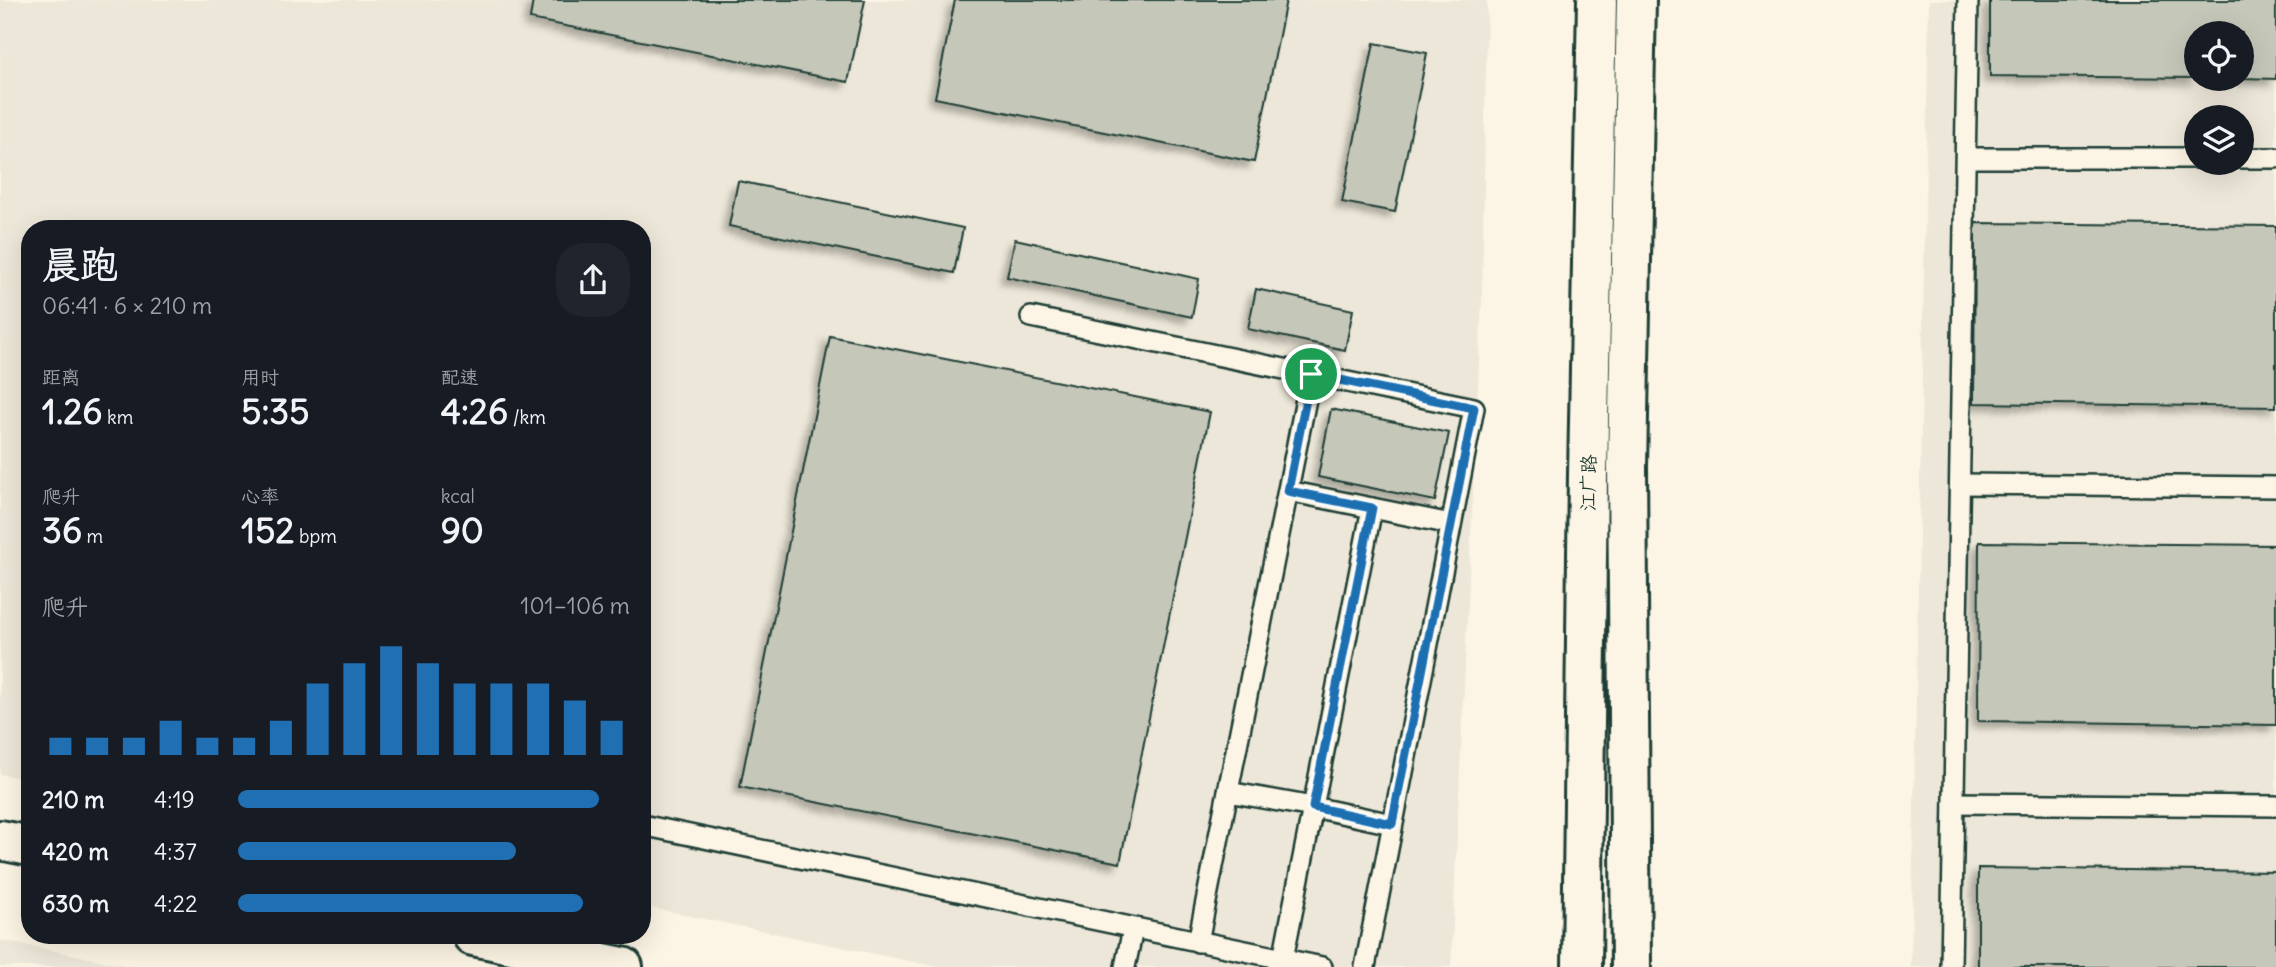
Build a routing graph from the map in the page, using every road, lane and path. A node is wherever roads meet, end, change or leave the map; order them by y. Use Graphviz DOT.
graph roads {
  1 [pos="1597,0"];
  2 [pos="1636,0"];
  3 [pos="1968,0"];
  4 [pos="1966,158"];
  5 [pos="2184,158"];
  6 [pos="2254,158"];
  7 [pos="2276,158"];
  8 [pos="1031,317"];
  9 [pos="1311,374"];
  10 [pos="1960,484"];
  11 [pos="2276,487"];
  12 [pos="1288,491"];
  13 [pos="1372,508"];
  14 [pos="1451,524"];
  15 [pos="1228,792"];
  16 [pos="1954,803"];
  17 [pos="2276,806"];
  18 [pos="1313,807"];
  19 [pos="1392,824"];
  20 [pos="651,827"];
  21 [pos="0,840"];
  22 [pos="21,844"];
  23 [pos="1133,929"];
  24 [pos="1198,942"];
  25 [pos="496,949"];
  26 [pos="1283,959"];
  27 [pos="623,967"];
  28 [pos="1125,967"];
  29 [pos="1322,967"];
  30 [pos="1365,967"];
  31 [pos="1582,967"];
  32 [pos="1631,967"];
  33 [pos="1951,967"];
  1 -- 31 [label="main road, 江广路"];
  2 -- 32 [label="main road, 江广路"];
  3 -- 4 [label="lane"];
  4 -- 5 [label="lane"];
  4 -- 10 [label="lane"];
  6 -- 7 [label="lane"];
  8 -- 9 [label="lane"];
  9 -- 12 [label="lane"];
  9 -- 14 [label="lane"];
  10 -- 11 [label="lane"];
  10 -- 16 [label="lane"];
  12 -- 13 [label="lane"];
  12 -- 15 [label="lane"];
  13 -- 14 [label="lane"];
  13 -- 18 [label="lane"];
  14 -- 19 [label="lane"];
  15 -- 18 [label="lane"];
  15 -- 24 [label="lane"];
  16 -- 17 [label="lane"];
  16 -- 33 [label="lane"];
  18 -- 19 [label="lane"];
  18 -- 26 [label="lane"];
  19 -- 30 [label="lane"];
  20 -- 23 [label="lane"];
  21 -- 22 [label="main road"];
  23 -- 24 [label="lane"];
  23 -- 28 [label="lane"];
  24 -- 26 [label="lane"];
  25 -- 27 [label="main road"];
  26 -- 29 [label="lane"];
}
